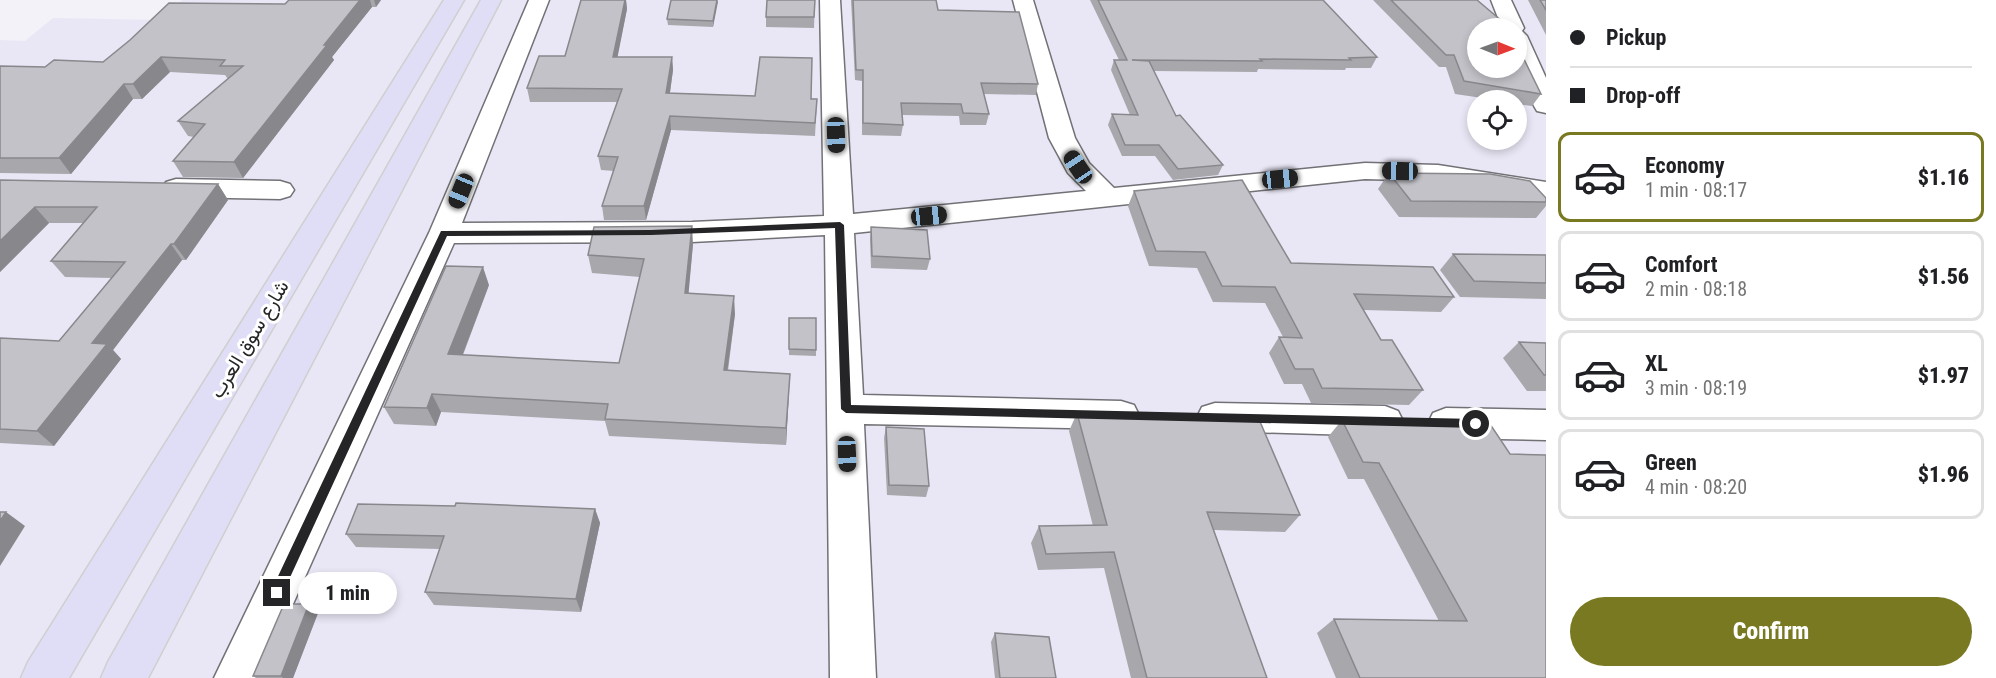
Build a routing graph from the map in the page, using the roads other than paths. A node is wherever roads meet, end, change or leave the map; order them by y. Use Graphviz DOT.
graph roads {
  1 [pos="454,0"];
  2 [pos="491,0"];
  3 [pos="539,0"];
  4 [pos="830,0"];
  5 [pos="1023,0"];
  6 [pos="1501,0"];
  7 [pos="1509,18"];
  8 [pos="1527,62"];
  9 [pos="1546,106"];
  10 [pos="152,187"];
  11 [pos="280,190"];
  12 [pos="1546,191"];
  13 [pos="1107,197"];
  14 [pos="840,225"];
  15 [pos="444,233"];
  16 [pos="846,409"];
  17 [pos="1546,425"];
  18 [pos="44,678"];
  19 [pos="124,678"];
  20 [pos="237,678"];
  21 [pos="853,678"];
  1 -- 18 [label="main road, شارع سوق العرب"];
  2 -- 19 [label="main road"];
  3 -- 15 [label="street"];
  4 -- 14 [label="street"];
  5 -- 13 [label="street"];
  6 -- 7 [label="street"];
  8 -- 9 [label="street"];
  10 -- 11 [label="street"];
  12 -- 13 [label="street"];
  13 -- 14 [label="street"];
  14 -- 15 [label="street"];
  14 -- 16 [label="street"];
  15 -- 20 [label="street"];
  16 -- 17 [label="street"];
  16 -- 21 [label="street"];
}
